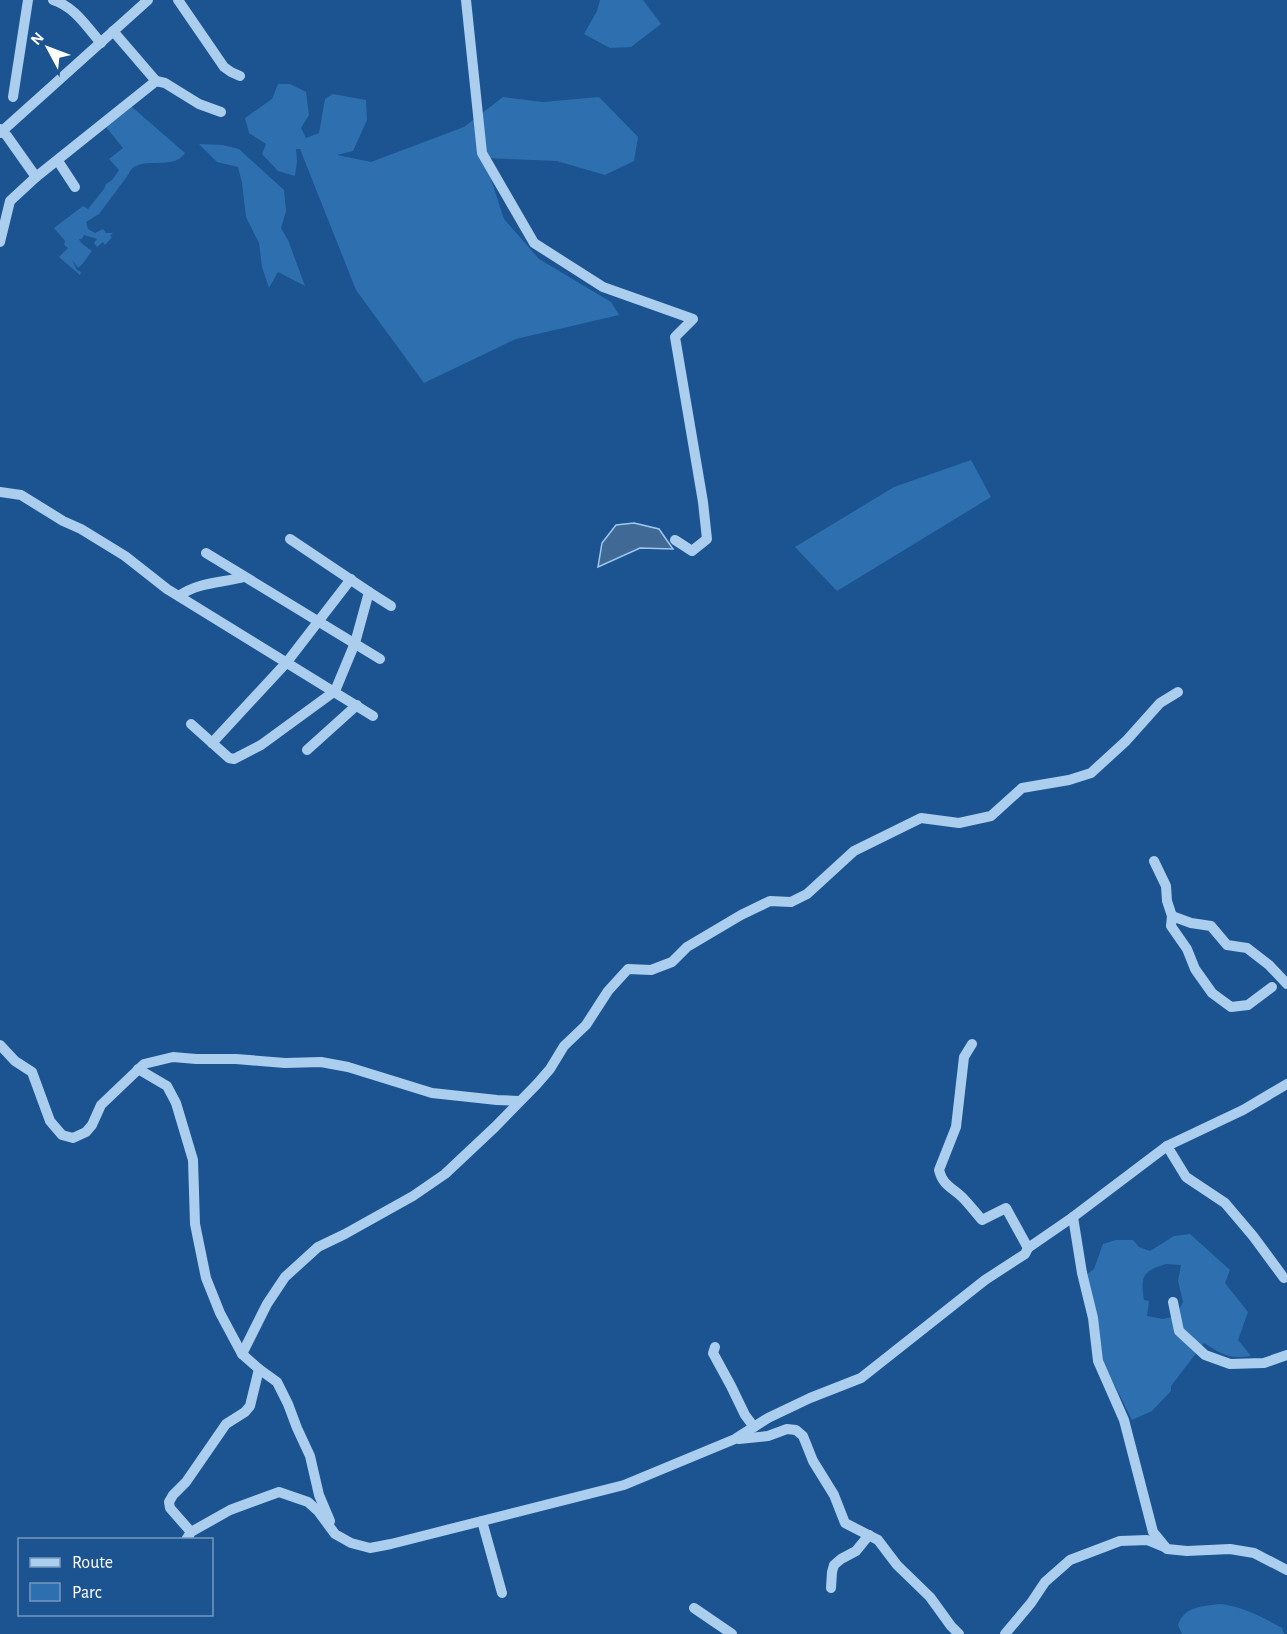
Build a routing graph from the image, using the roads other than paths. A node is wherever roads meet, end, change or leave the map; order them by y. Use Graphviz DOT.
graph roads {
  1 [pos="28,0"];
  2 [pos="53,0"];
  3 [pos="148,0"];
  4 [pos="178,0"];
  5 [pos="466,0"];
  6 [pos="70,4"];
  7 [pos="113,31"];
  8 [pos="101,43"];
  9 [pos="240,76"];
  10 [pos="156,81"];
  11 [pos="13,97"];
  12 [pos="221,112"];
  13 [pos="1,131"];
  14 [pos="58,161"];
  15 [pos="36,177"];
  16 [pos="75,187"];
  17 [pos="0,242"];
  18 [pos="0,492"];
  19 [pos="290,539"];
  20 [pos="675,540"];
  21 [pos="206,553"];
  22 [pos="244,577"];
  23 [pos="351,579"];
  24 [pos="369,592"];
  25 [pos="179,596"];
  26 [pos="391,606"];
  27 [pos="318,622"];
  28 [pos="355,643"];
  29 [pos="380,659"];
  30 [pos="286,662"];
  31 [pos="335,691"];
  32 [pos="1178,692"];
  33 [pos="357,705"];
  34 [pos="373,716"];
  35 [pos="191,724"];
  36 [pos="212,743"];
  37 [pos="307,750"];
  38 [pos="1154,861"];
  39 [pos="1172,916"];
  40 [pos="1287,984"];
  41 [pos="1272,987"];
  42 [pos="972,1044"];
  43 [pos="0,1046"];
  44 [pos="138,1069"];
  45 [pos="1287,1084"];
  46 [pos="519,1101"];
  47 [pos="1167,1146"];
  48 [pos="1073,1217"];
  49 [pos="1029,1248"];
  50 [pos="1284,1278"];
  51 [pos="1173,1302"];
  52 [pos="715,1347"];
  53 [pos="242,1354"];
  54 [pos="1287,1355"];
  55 [pos="259,1369"];
  56 [pos="754,1426"];
  57 [pos="735,1439"];
  58 [pos="482,1521"];
  59 [pos="335,1534"];
  60 [pos="869,1535"];
  61 [pos="189,1536"];
  62 [pos="1167,1549"];
  63 [pos="1287,1570"];
  64 [pos="831,1588"];
  65 [pos="502,1593"];
  66 [pos="694,1608"];
  67 [pos="732,1634"];
  68 [pos="959,1634"];
  69 [pos="1005,1634"];
  1 -- 11 [label="street"];
  2 -- 6 [label="street"];
  3 -- 7 [label="street"];
  4 -- 9 [label="street"];
  5 -- 20 [label="street"];
  6 -- 8 [label="street"];
  7 -- 8 [label="street"];
  7 -- 10 [label="street"];
  8 -- 13 [label="street"];
  10 -- 12 [label="street"];
  10 -- 14 [label="street"];
  13 -- 15 [label="street"];
  14 -- 15 [label="street"];
  14 -- 16 [label="street"];
  15 -- 17 [label="street"];
  18 -- 25 [label="street"];
  19 -- 23 [label="street"];
  21 -- 22 [label="street"];
  22 -- 25 [label="street"];
  22 -- 27 [label="street"];
  23 -- 24 [label="street"];
  23 -- 27 [label="street"];
  24 -- 26 [label="street"];
  24 -- 28 [label="street"];
  25 -- 30 [label="street"];
  27 -- 28 [label="street"];
  27 -- 30 [label="street"];
  28 -- 29 [label="street"];
  28 -- 31 [label="street"];
  30 -- 31 [label="street"];
  30 -- 36 [label="street"];
  31 -- 33 [label="street"];
  31 -- 36 [label="street"];
  32 -- 46 [label="street"];
  33 -- 34 [label="street"];
  33 -- 37 [label="street"];
  35 -- 36 [label="street"];
  38 -- 39 [label="street"];
  39 -- 40 [label="street"];
  39 -- 41 [label="street"];
  42 -- 49 [label="street"];
  43 -- 44 [label="street"];
  44 -- 46 [label="street"];
  44 -- 53 [label="street"];
  45 -- 47 [label="street"];
  46 -- 53 [label="street"];
  47 -- 48 [label="street"];
  47 -- 50 [label="street"];
  48 -- 49 [label="street"];
  48 -- 62 [label="street"];
  49 -- 56 [label="street"];
  51 -- 54 [label="street"];
  52 -- 56 [label="street"];
  53 -- 55 [label="street"];
  55 -- 59 [label="street"];
  55 -- 61 [label="street"];
  56 -- 57 [label="street"];
  57 -- 58 [label="street"];
  57 -- 60 [label="street"];
  58 -- 59 [label="street"];
  58 -- 65 [label="street"];
  59 -- 61 [label="street"];
  60 -- 64 [label="street"];
  60 -- 68 [label="street"];
  62 -- 63 [label="street"];
  62 -- 69 [label="street"];
  66 -- 67 [label="street"];
}
